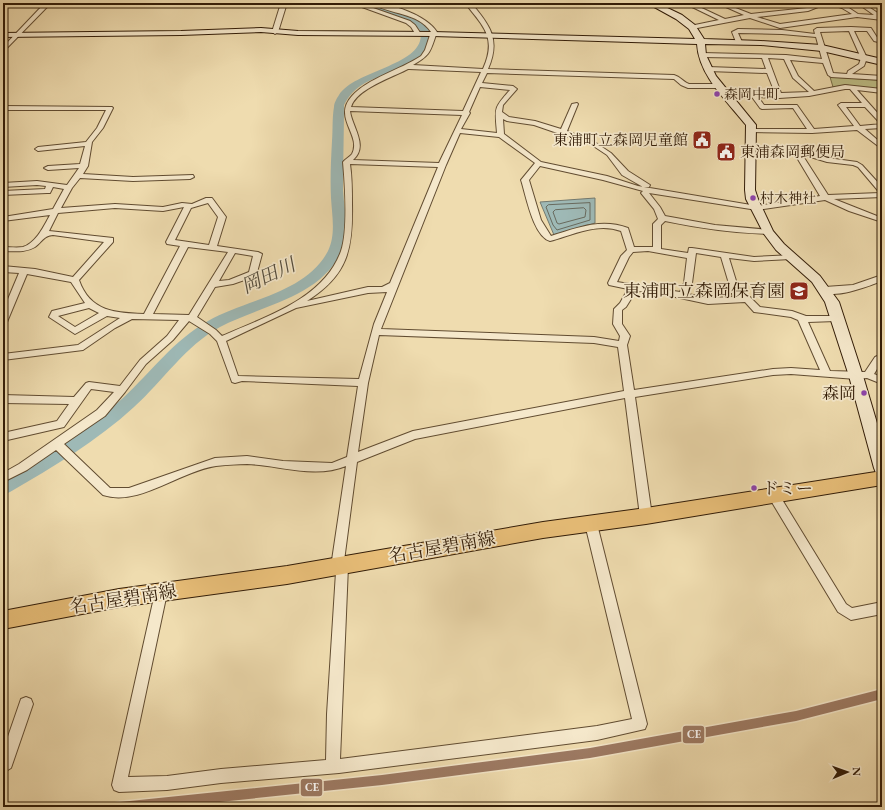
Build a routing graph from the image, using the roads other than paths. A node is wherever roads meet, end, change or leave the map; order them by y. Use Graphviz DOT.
graph roads {
  1 [pos="48,3"];
  2 [pos="264,3"];
  3 [pos="284,3"];
  4 [pos="354,3"];
  5 [pos="374,3"];
  6 [pos="468,3"];
  7 [pos="651,3"];
  8 [pos="687,3"];
  9 [pos="720,3"];
  10 [pos="751,3"];
  11 [pos="756,3"];
  12 [pos="825,3"];
  13 [pos="830,3"];
  14 [pos="860,3"];
  15 [pos="3,4"];
  16 [pos="728,6"];
  17 [pos="857,15"];
  18 [pos="750,16"];
  19 [pos="881,18"];
  20 [pos="726,21"];
  21 [pos="780,26"];
  22 [pos="692,27"];
  23 [pos="851,29"];
  24 [pos="275,32"];
  25 [pos="782,32"];
  26 [pos="18,34"];
  27 [pos="418,34"];
  28 [pos="433,34"];
  29 [pos="3,35"];
  30 [pos="491,35"];
  31 [pos="818,36"];
  32 [pos="701,41"];
  33 [pos="882,41"];
  34 [pos="739,42"];
  35 [pos="822,48"];
  36 [pos="3,50"];
  37 [pos="702,55"];
  38 [pos="764,56"];
  39 [pos="786,57"];
  40 [pos="864,58"];
  41 [pos="824,61"];
  42 [pos="882,62"];
  43 [pos="409,67"];
  44 [pos="708,69"];
  45 [pos="484,70"];
  46 [pos="769,71"];
  47 [pos="849,76"];
  48 [pos="882,78"];
  49 [pos="479,85"];
  50 [pos="720,86"];
  51 [pos="850,87"];
  52 [pos="882,91"];
  53 [pos="812,92"];
  54 [pos="729,96"];
  55 [pos="754,96"];
  56 [pos="778,96"];
  57 [pos="575,104"];
  58 [pos="866,105"];
  59 [pos="3,108"];
  60 [pos="348,108"];
  61 [pos="499,112"];
  62 [pos="467,113"];
  63 [pos="882,123"];
  64 [pos="858,127"];
  65 [pos="458,131"];
  66 [pos="752,131"];
  67 [pos="812,131"];
  68 [pos="563,132"];
  69 [pos="501,135"];
  70 [pos="88,144"];
  71 [pos="882,147"];
  72 [pos="38,149"];
  73 [pos="346,162"];
  74 [pos="539,163"];
  75 [pos="442,165"];
  76 [pos="84,166"];
  77 [pos="48,168"];
  78 [pos="78,176"];
  79 [pos="190,177"];
  80 [pos="3,185"];
  81 [pos="51,185"];
  82 [pos="69,186"];
  83 [pos="646,188"];
  84 [pos="882,191"];
  85 [pos="3,193"];
  86 [pos="882,194"];
  87 [pos="825,198"];
  88 [pos="188,206"];
  89 [pos="757,208"];
  90 [pos="54,211"];
  91 [pos="662,218"];
  92 [pos="3,219"];
  93 [pos="882,220"];
  94 [pos="768,232"];
  95 [pos="43,234"];
  96 [pos="185,244"];
  97 [pos="212,248"];
  98 [pos="3,249"];
  99 [pos="631,250"];
  100 [pos="657,251"];
  101 [pos="232,252"];
  102 [pos="724,254"];
  103 [pos="691,256"];
  104 [pos="791,256"];
  105 [pos="3,269"];
  106 [pos="24,271"];
  107 [pos="882,278"];
  108 [pos="75,280"];
  109 [pos="395,284"];
  110 [pos="211,285"];
  111 [pos="633,288"];
  112 [pos="825,290"];
  113 [pos="683,295"];
  114 [pos="738,300"];
  115 [pos="90,305"];
  116 [pos="291,308"];
  117 [pos="106,313"];
  118 [pos="130,316"];
  119 [pos="147,317"];
  120 [pos="802,318"];
  121 [pos="836,318"];
  122 [pos="192,319"];
  123 [pos="3,322"];
  124 [pos="376,332"];
  125 [pos="222,340"];
  126 [pos="622,345"];
  127 [pos="882,356"];
  128 [pos="3,357"];
  129 [pos="827,374"];
  130 [pos="862,375"];
  131 [pos="882,381"];
  132 [pos="363,383"];
  133 [pos="122,390"];
  134 [pos="629,394"];
  135 [pos="3,399"];
  136 [pos="78,401"];
  137 [pos="3,437"];
  138 [pos="57,444"];
  139 [pos="353,460"];
  140 [pos="882,468"];
  141 [pos="3,478"];
  142 [pos="882,478"];
  143 [pos="774,496"];
  144 [pos="646,516"];
  145 [pos="591,524"];
  146 [pos="339,566"];
  147 [pos="161,593"];
  148 [pos="882,608"];
  149 [pos="3,620"];
  150 [pos="26,704"];
  151 [pos="3,766"];
  152 [pos="333,766"];
  1 -- 2 [label="street"];
  1 -- 15 [label="street"];
  1 -- 26 [label="street"];
  3 -- 24 [label="street"];
  4 -- 27 [label="street"];
  5 -- 28 [label="street"];
  6 -- 30 [label="street"];
  7 -- 22 [label="street"];
  8 -- 20 [label="street"];
  9 -- 16 [label="street"];
  10 -- 11 [label="street"];
  10 -- 16 [label="street"];
  12 -- 18 [label="street"];
  13 -- 17 [label="street"];
  14 -- 19 [label="street"];
  16 -- 18 [label="street"];
  17 -- 19 [label="street"];
  17 -- 21 [label="street"];
  18 -- 20 [label="street"];
  18 -- 21 [label="street"];
  20 -- 22 [label="street"];
  21 -- 25 [label="street"];
  22 -- 32 [label="street"];
  23 -- 31 [label="street"];
  23 -- 33 [label="street"];
  23 -- 40 [label="street"];
  24 -- 26 [label="street"];
  24 -- 27 [label="street"];
  25 -- 31 [label="street"];
  25 -- 34 [label="street"];
  26 -- 29 [label="street"];
  26 -- 36 [label="street"];
  27 -- 28 [label="street"];
  28 -- 30 [label="street"];
  28 -- 43 [label="street"];
  30 -- 32 [label="street"];
  30 -- 45 [label="street"];
  31 -- 35 [label="street"];
  32 -- 34 [label="street"];
  32 -- 37 [label="street"];
  34 -- 35 [label="street"];
  35 -- 40 [label="street"];
  35 -- 41 [label="street"];
  37 -- 38 [label="street"];
  37 -- 44 [label="street"];
  38 -- 39 [label="street"];
  38 -- 46 [label="street"];
  39 -- 41 [label="street"];
  39 -- 53 [label="street"];
  40 -- 42 [label="street"];
  40 -- 47 [label="street"];
  41 -- 47 [label="street"];
  43 -- 45 [label="street"];
  43 -- 60 [label="street"];
  44 -- 46 [label="street"];
  44 -- 50 [label="street"];
  45 -- 49 [label="street"];
  45 -- 50 [label="street"];
  46 -- 56 [label="street"];
  47 -- 48 [label="street"];
  49 -- 61 [label="street"];
  49 -- 62 [label="street"];
  50 -- 54 [label="street"];
  51 -- 52 [label="street"];
  51 -- 53 [label="street"];
  51 -- 58 [label="street"];
  53 -- 56 [label="street"];
  54 -- 55 [label="street"];
  54 -- 66 [label="street"];
  55 -- 56 [label="street"];
  55 -- 67 [label="street"];
  57 -- 68 [label="street"];
  58 -- 63 [label="street"];
  58 -- 64 [label="street"];
  59 -- 70 [label="street"];
  60 -- 62 [label="street"];
  60 -- 73 [label="street"];
  61 -- 68 [label="street"];
  61 -- 69 [label="street"];
  62 -- 65 [label="street"];
  63 -- 64 [label="street"];
  64 -- 67 [label="street"];
  64 -- 71 [label="street"];
  65 -- 69 [label="street"];
  65 -- 75 [label="street"];
  66 -- 67 [label="street"];
  66 -- 89 [label="street"];
  68 -- 83 [label="street"];
  69 -- 74 [label="street"];
  70 -- 72 [label="street"];
  70 -- 76 [label="street"];
  73 -- 75 [label="street"];
  73 -- 116 [label="street"];
  74 -- 83 [label="street"];
  74 -- 99 [label="street"];
  75 -- 109 [label="street"];
  76 -- 77 [label="street"];
  76 -- 78 [label="street"];
  78 -- 79 [label="street"];
  78 -- 82 [label="street"];
  80 -- 81 [label="street"];
  81 -- 82 [label="street"];
  81 -- 85 [label="street"];
  82 -- 90 [label="street"];
  83 -- 89 [label="street"];
  83 -- 91 [label="street"];
  84 -- 87 [label="street"];
  86 -- 87 [label="street"];
  87 -- 89 [label="street"];
  87 -- 93 [label="street"];
  88 -- 90 [label="street"];
  88 -- 96 [label="street"];
  88 -- 97 [label="street"];
  89 -- 94 [label="street"];
  90 -- 92 [label="street"];
  90 -- 95 [label="street"];
  91 -- 94 [label="street"];
  91 -- 100 [label="street"];
  94 -- 104 [label="street"];
  95 -- 98 [label="street"];
  95 -- 108 [label="street"];
  96 -- 97 [label="street"];
  96 -- 119 [label="street"];
  97 -- 101 [label="street"];
  99 -- 100 [label="street"];
  99 -- 111 [label="street"];
  100 -- 103 [label="street"];
  101 -- 110 [label="street"];
  101 -- 110 [label="street"];
  102 -- 103 [label="street"];
  102 -- 104 [label="street"];
  102 -- 114 [label="street"];
  103 -- 113 [label="street"];
  104 -- 112 [label="street"];
  105 -- 106 [label="street"];
  106 -- 108 [label="street"];
  106 -- 123 [label="street"];
  107 -- 112 [label="street"];
  108 -- 115 [label="street"];
  109 -- 116 [label="street"];
  109 -- 124 [label="street"];
  110 -- 122 [label="street"];
  111 -- 113 [label="street"];
  111 -- 126 [label="street"];
  112 -- 121 [label="street"];
  113 -- 114 [label="street"];
  114 -- 120 [label="street"];
  115 -- 117 [label="street"];
  115 -- 117 [label="street"];
  116 -- 125 [label="street"];
  117 -- 118 [label="street"];
  118 -- 119 [label="street"];
  118 -- 128 [label="street"];
  119 -- 122 [label="street"];
  120 -- 121 [label="street"];
  120 -- 129 [label="street"];
  121 -- 130 [label="street"];
  122 -- 125 [label="street"];
  122 -- 133 [label="street"];
  124 -- 126 [label="street"];
  124 -- 132 [label="street"];
  125 -- 132 [label="street"];
  126 -- 134 [label="street"];
  127 -- 130 [label="street"];
  129 -- 130 [label="street"];
  129 -- 134 [label="street"];
  130 -- 131 [label="street"];
  130 -- 140 [label="street"];
  132 -- 139 [label="street"];
  133 -- 136 [label="street"];
  133 -- 138 [label="street"];
  134 -- 139 [label="street"];
  134 -- 144 [label="street"];
  135 -- 136 [label="street"];
  136 -- 137 [label="street"];
  138 -- 139 [label="street"];
  138 -- 141 [label="street"];
  139 -- 146 [label="street"];
  142 -- 143 [label="main road, 名古屋碧南線"];
  143 -- 144 [label="main road, 名古屋碧南線"];
  143 -- 148 [label="street"];
  144 -- 145 [label="main road, 名古屋碧南線"];
  145 -- 146 [label="main road, 名古屋碧南線"];
  145 -- 152 [label="street"];
  146 -- 147 [label="main road, 名古屋碧南線"];
  146 -- 152 [label="street"];
  147 -- 149 [label="main road, 名古屋碧南線"];
  147 -- 152 [label="street"];
  150 -- 151 [label="street"];
}
